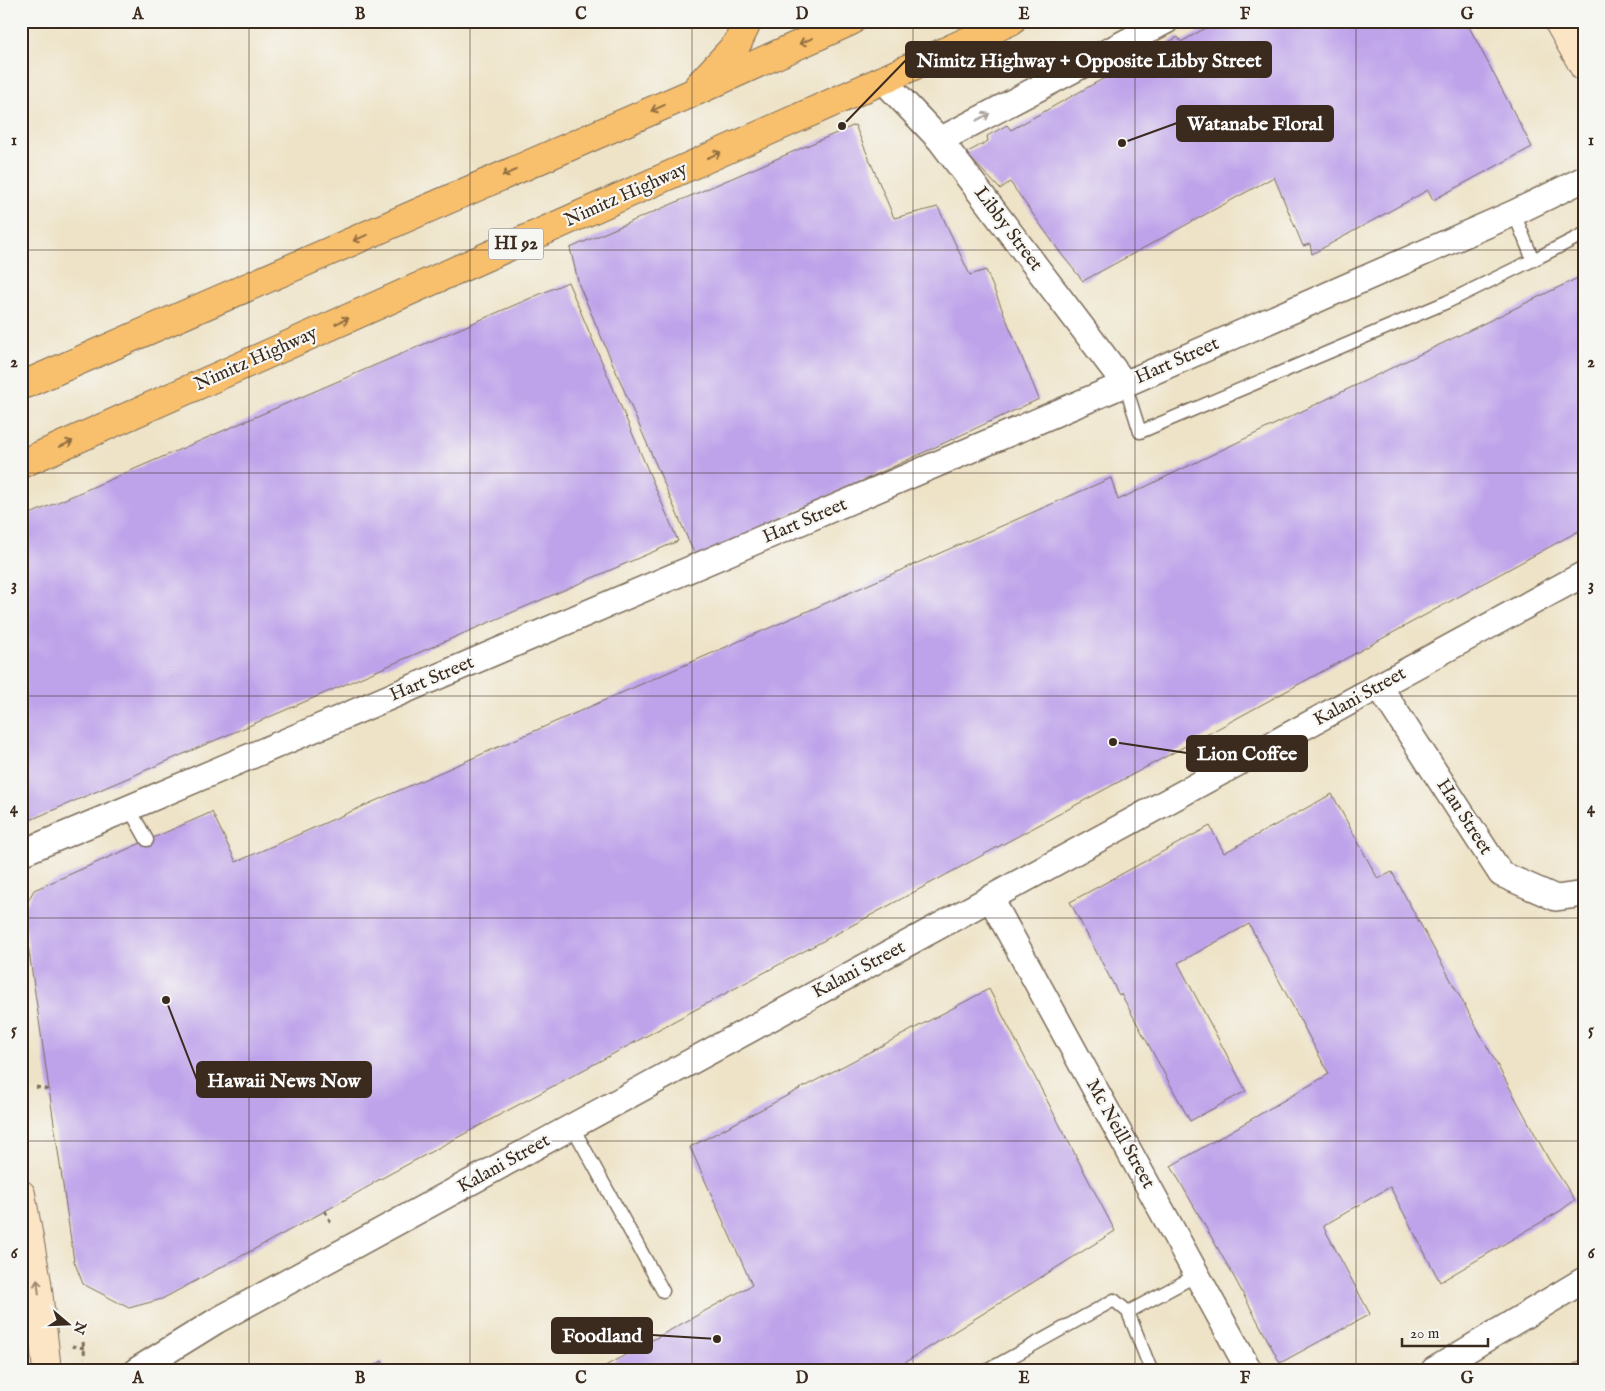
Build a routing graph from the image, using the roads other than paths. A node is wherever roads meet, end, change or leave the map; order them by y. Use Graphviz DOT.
graph roads {
  1 [pos="748,21"];
  2 [pos="850,21"];
  3 [pos="1011,21"];
  4 [pos="1166,21"];
  5 [pos="1558,21"];
  6 [pos="1584,67"];
  7 [pos="882,80"];
  8 [pos="690,94"];
  9 [pos="940,140"];
  10 [pos="1584,179"];
  11 [pos="1514,213"];
  12 [pos="1584,234"];
  13 [pos="1533,260"];
  14 [pos="1124,384"];
  15 [pos="21,386"];
  16 [pos="21,464"];
  17 [pos="1584,574"];
  18 [pos="1379,686"];
  19 [pos="129,808"];
  20 [pos="147,840"];
  21 [pos="21,853"];
  22 [pos="1584,894"];
  23 [pos="991,899"];
  24 [pos="572,1126"];
  25 [pos="21,1194"];
  26 [pos="1197,1275"];
  27 [pos="1584,1280"];
  28 [pos="663,1291"];
  29 [pos="1128,1312"];
  30 [pos="1435,1369"];
  31 [pos="47,1370"];
  32 [pos="137,1370"];
  33 [pos="988,1370"];
  34 [pos="1150,1370"];
  35 [pos="1249,1370"];
  1 -- 8 [label="main road"];
  2 -- 8 [label="main road, one-way"];
  3 -- 7 [label="main road, Nimitz Highway / HI 92"];
  9 -- 4 [label="street, one-way"];
  5 -- 6 [label="main road"];
  7 -- 9 [label="street, Libby Street"];
  16 -- 7 [label="main road, Nimitz Highway / HI 92, one-way"];
  8 -- 15 [label="main road, one-way"];
  9 -- 14 [label="street, Libby Street"];
  10 -- 11 [label="street, Hart Street"];
  11 -- 13 [label="lane"];
  11 -- 14 [label="street, Hart Street"];
  12 -- 13 [label="lane"];
  13 -- 14 [label="lane"];
  14 -- 19 [label="street, Hart Street"];
  17 -- 18 [label="street, Kalani Street"];
  18 -- 22 [label="street, Hau Street"];
  18 -- 23 [label="street, Kalani Street"];
  19 -- 20 [label="lane"];
  19 -- 21 [label="street, Hart Street"];
  23 -- 24 [label="street, Kalani Street"];
  23 -- 26 [label="street, Mc Neill Street"];
  24 -- 28 [label="lane"];
  24 -- 32 [label="street, Kalani Street"];
  31 -- 25 [label="main road, one-way"];
  26 -- 29 [label="lane"];
  26 -- 35 [label="street, Mc Neill Street"];
  27 -- 30 [label="street"];
  29 -- 33 [label="lane"];
  29 -- 34 [label="lane"];
}
